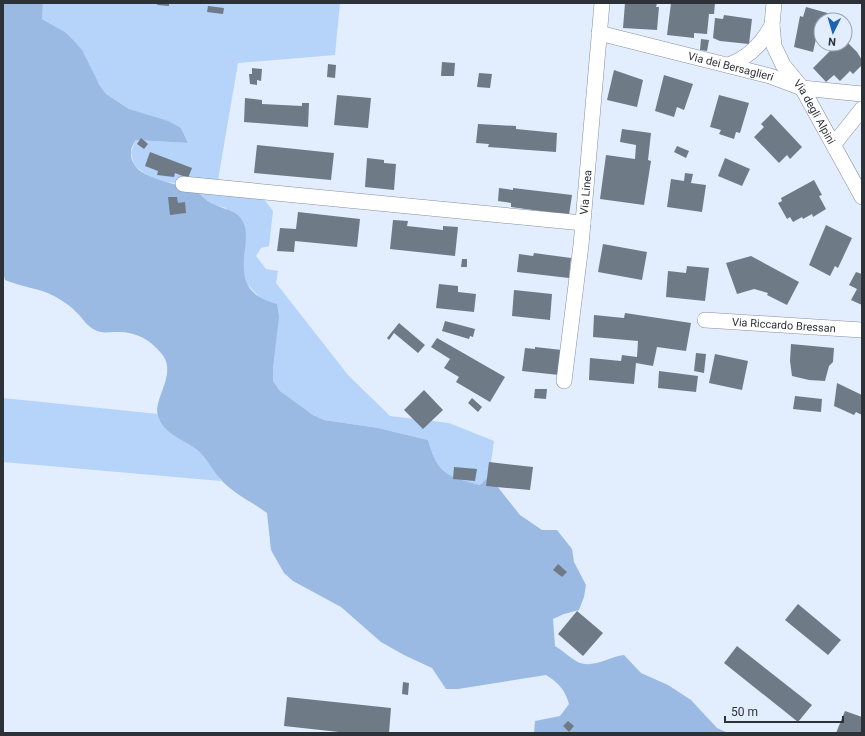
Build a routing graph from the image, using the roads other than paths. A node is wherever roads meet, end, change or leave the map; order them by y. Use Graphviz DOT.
graph roads {
  1 [pos="602,3"];
  2 [pos="774,3"];
  3 [pos="772,25"];
  4 [pos="599,33"];
  5 [pos="728,65"];
  6 [pos="802,88"];
  7 [pos="862,94"];
  8 [pos="862,109"];
  9 [pos="834,144"];
  10 [pos="183,184"];
  11 [pos="862,197"];
  12 [pos="583,223"];
  13 [pos="705,320"];
  14 [pos="862,330"];
  15 [pos="564,381"];
  1 -- 4 [label="street, Via Linea"];
  2 -- 3 [label="street, Via degli Alpini"];
  3 -- 5 [label="street"];
  3 -- 6 [label="street, Via degli Alpini"];
  4 -- 5 [label="street, Via dei Bersaglieri"];
  4 -- 12 [label="street, Via Linea"];
  5 -- 6 [label="street, Via dei Bersaglieri"];
  6 -- 7 [label="street, Via dei Bersaglieri"];
  6 -- 9 [label="street, Via degli Alpini"];
  8 -- 9 [label="street"];
  9 -- 11 [label="street, Via degli Alpini"];
  10 -- 12 [label="street"];
  12 -- 15 [label="street, Via Linea"];
  13 -- 14 [label="street, Via Riccardo Bressan"];
}
